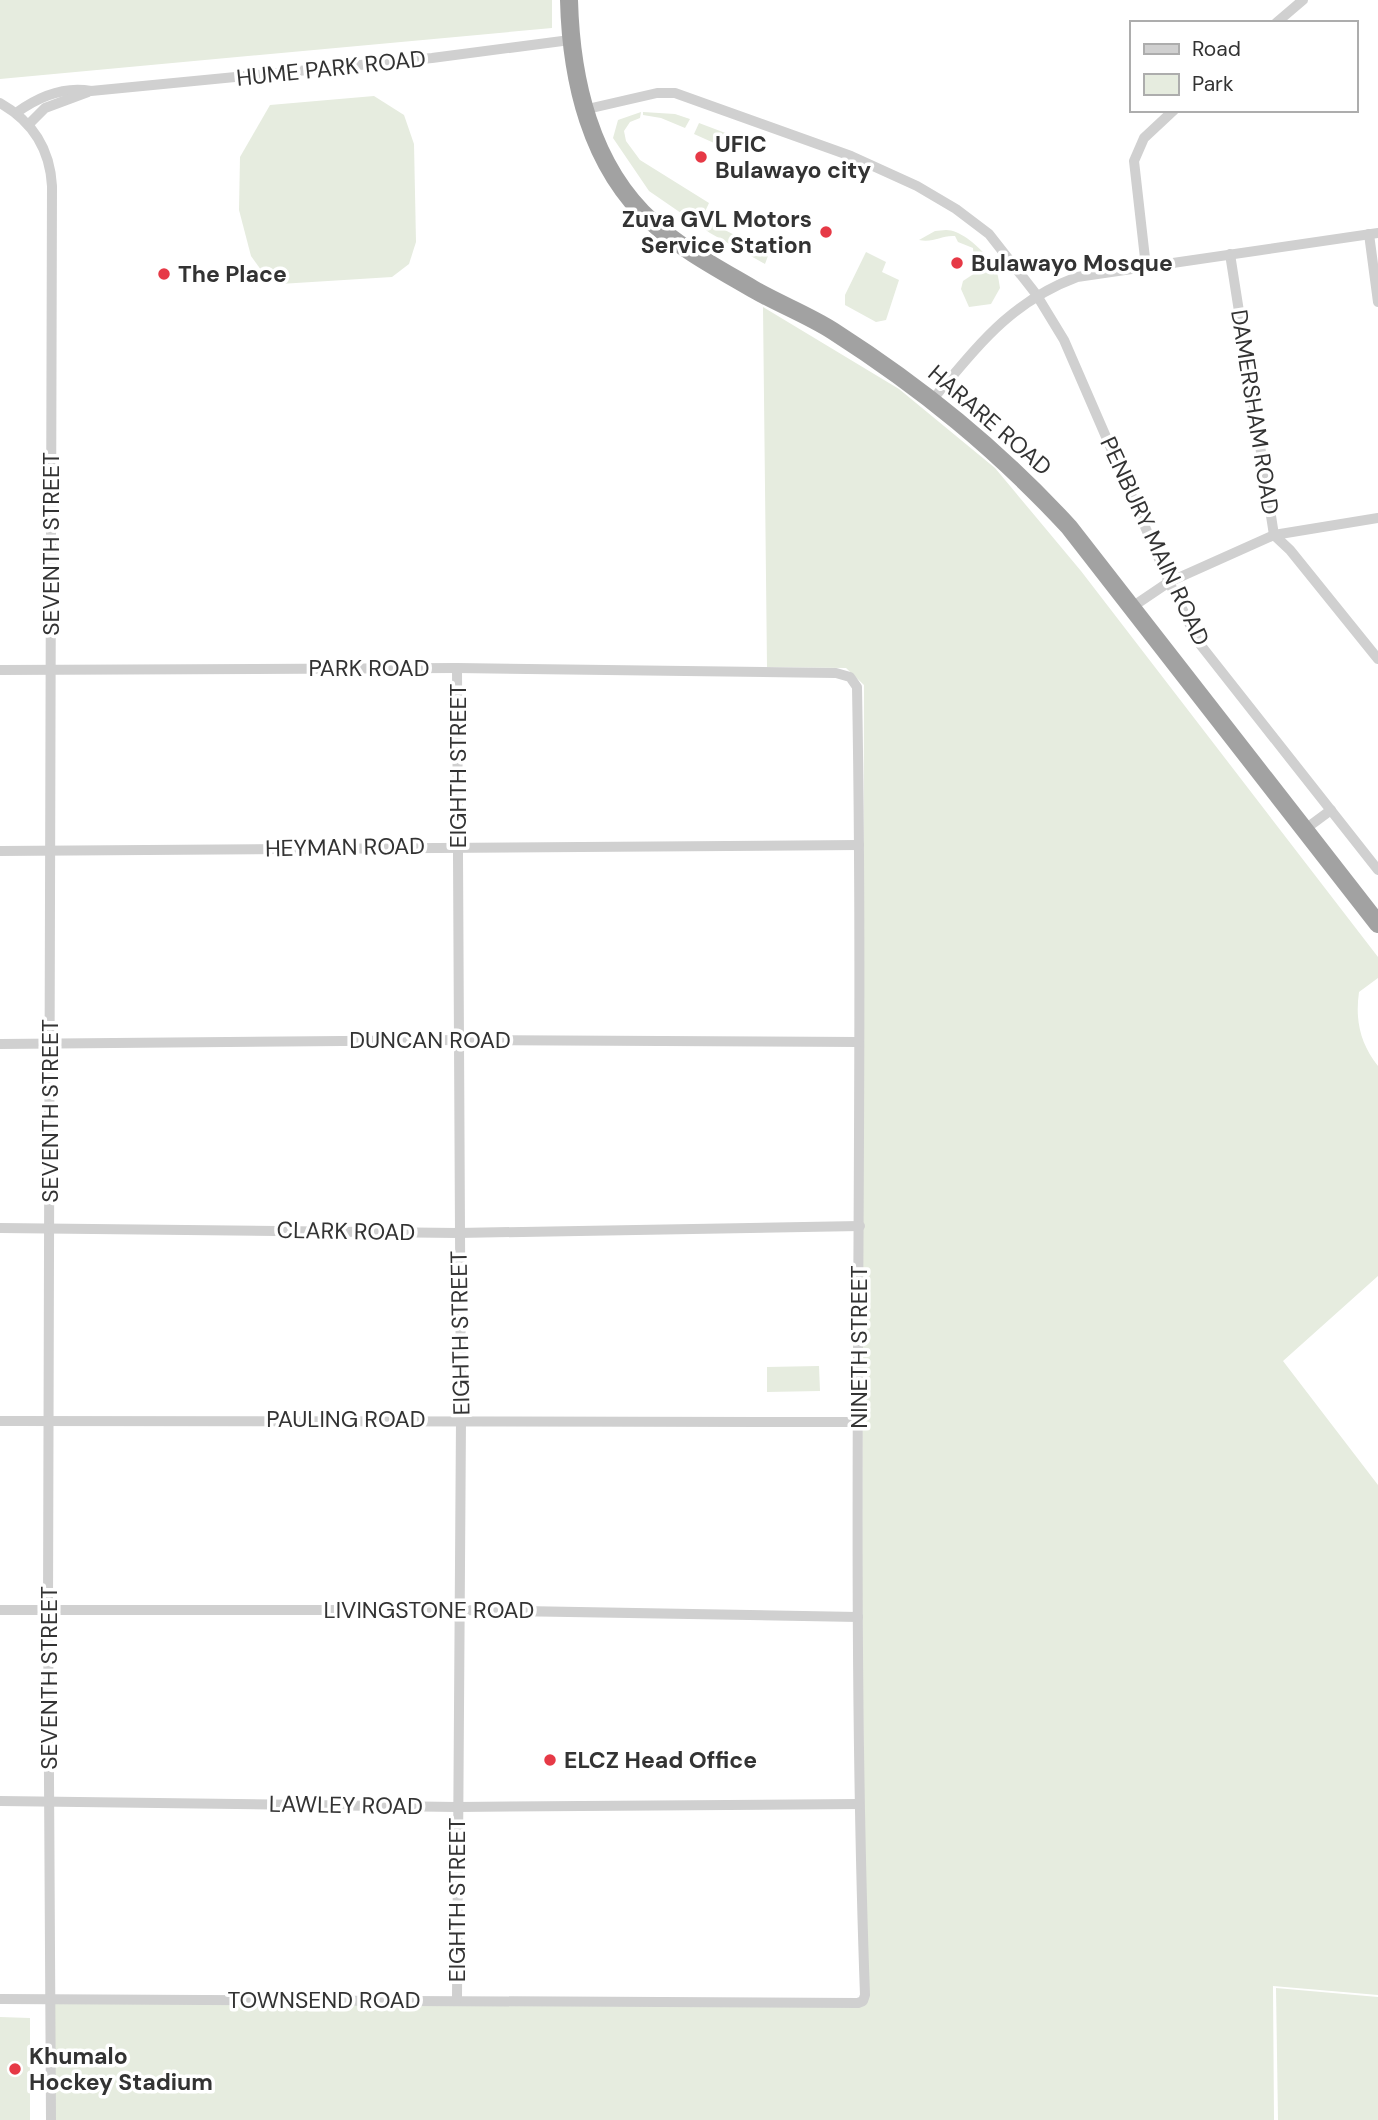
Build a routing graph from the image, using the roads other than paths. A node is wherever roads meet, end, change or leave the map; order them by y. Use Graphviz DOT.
graph roads {
  1 [pos="569,0"];
  2 [pos="1303,0"];
  3 [pos="1278,21"];
  4 [pos="570,40"];
  5 [pos="91,91"];
  6 [pos="0,103"];
  7 [pos="583,110"];
  8 [pos="1172,112"];
  9 [pos="16,113"];
  10 [pos="29,124"];
  11 [pos="1374,234"];
  12 [pos="1230,254"];
  13 [pos="1146,267"];
  14 [pos="1036,295"];
  15 [pos="1378,302"];
  16 [pos="933,399"];
  17 [pos="1378,517"];
  18 [pos="1274,535"];
  19 [pos="1169,582"];
  20 [pos="1132,607"];
  21 [pos="1378,659"];
  22 [pos="457,668"];
  23 [pos="0,670"];
  24 [pos="51,670"];
  25 [pos="857,687"];
  26 [pos="1331,810"];
  27 [pos="1304,830"];
  28 [pos="859,845"];
  29 [pos="458,846"];
  30 [pos="0,851"];
  31 [pos="50,851"];
  32 [pos="1378,870"];
  33 [pos="1378,924"];
  34 [pos="459,1040"];
  35 [pos="859,1042"];
  36 [pos="0,1044"];
  37 [pos="51,1044"];
  38 [pos="860,1226"];
  39 [pos="50,1227"];
  40 [pos="0,1228"];
  41 [pos="458,1233"];
  42 [pos="461,1419"];
  43 [pos="49,1420"];
  44 [pos="0,1421"];
  45 [pos="859,1422"];
  46 [pos="458,1609"];
  47 [pos="0,1610"];
  48 [pos="48,1610"];
  49 [pos="858,1617"];
  50 [pos="0,1801"];
  51 [pos="50,1801"];
  52 [pos="859,1804"];
  53 [pos="457,1807"];
  54 [pos="0,1999"];
  55 [pos="457,1999"];
  56 [pos="51,2000"];
  57 [pos="858,2003"];
  58 [pos="51,2120"];
  1 -- 4 [label="highway, HARARE ROAD"];
  2 -- 3 [label="street"];
  4 -- 5 [label="street, HUME PARK ROAD"];
  4 -- 7 [label="highway, HARARE ROAD"];
  5 -- 9 [label="street, HUME PARK ROAD"];
  5 -- 10 [label="street, HUME PARK ROAD"];
  6 -- 9 [label="street"];
  7 -- 14 [label="street, PENBURY MAIN ROAD"];
  7 -- 16 [label="highway, HARARE ROAD"];
  8 -- 13 [label="street"];
  9 -- 10 [label="street, SEVENTH STREET"];
  10 -- 24 [label="street, SEVENTH STREET"];
  11 -- 12 [label="street"];
  11 -- 15 [label="street"];
  12 -- 13 [label="street"];
  12 -- 18 [label="street, DAMERSHAM ROAD"];
  13 -- 14 [label="street"];
  14 -- 16 [label="street"];
  14 -- 19 [label="street, PENBURY MAIN ROAD"];
  16 -- 20 [label="highway, HARARE ROAD"];
  17 -- 18 [label="street"];
  18 -- 19 [label="street"];
  18 -- 21 [label="street, DAMERSHAM ROAD"];
  19 -- 20 [label="street"];
  19 -- 26 [label="street, PENBURY MAIN ROAD"];
  20 -- 27 [label="highway, HARARE ROAD"];
  22 -- 24 [label="street, PARK ROAD"];
  22 -- 25 [label="street, PARK ROAD"];
  22 -- 29 [label="street, EIGHTH STREET"];
  23 -- 24 [label="street, PARK ROAD"];
  24 -- 31 [label="street, SEVENTH STREET"];
  25 -- 28 [label="street, NINETH STREET"];
  26 -- 27 [label="street"];
  26 -- 32 [label="street, PENBURY MAIN ROAD"];
  27 -- 33 [label="highway, HARARE ROAD"];
  28 -- 29 [label="street, HEYMAN ROAD"];
  28 -- 35 [label="street, NINETH STREET"];
  29 -- 31 [label="street, HEYMAN ROAD"];
  29 -- 34 [label="street, EIGHTH STREET"];
  30 -- 31 [label="street, HEYMAN ROAD"];
  31 -- 37 [label="street, SEVENTH STREET"];
  34 -- 35 [label="street, DUNCAN ROAD"];
  34 -- 37 [label="street, DUNCAN ROAD"];
  34 -- 41 [label="street, EIGHTH STREET"];
  35 -- 38 [label="street, NINETH STREET"];
  36 -- 37 [label="street, DUNCAN ROAD"];
  37 -- 39 [label="street, SEVENTH STREET"];
  38 -- 41 [label="street, CLARK ROAD"];
  38 -- 45 [label="street, NINETH STREET"];
  39 -- 40 [label="street, CLARK ROAD"];
  39 -- 41 [label="street, CLARK ROAD"];
  39 -- 43 [label="street, SEVENTH STREET"];
  41 -- 42 [label="street, EIGHTH STREET"];
  42 -- 43 [label="street, PAULING ROAD"];
  42 -- 45 [label="street, PAULING ROAD"];
  42 -- 46 [label="street, EIGHTH STREET"];
  43 -- 44 [label="street, PAULING ROAD"];
  43 -- 48 [label="street, SEVENTH STREET"];
  45 -- 49 [label="street, NINETH STREET"];
  46 -- 48 [label="street, LIVINGSTONE ROAD"];
  46 -- 49 [label="street, LIVINGSTONE ROAD"];
  46 -- 53 [label="street, EIGHTH STREET"];
  47 -- 48 [label="street, LIVINGSTONE ROAD"];
  48 -- 51 [label="street, SEVENTH STREET"];
  49 -- 52 [label="street, NINETH STREET"];
  50 -- 51 [label="street, LAWLEY ROAD"];
  51 -- 53 [label="street, LAWLEY ROAD"];
  51 -- 56 [label="street, SEVENTH STREET"];
  52 -- 53 [label="street, LAWLEY ROAD"];
  52 -- 57 [label="street, NINETH STREET"];
  53 -- 55 [label="street, EIGHTH STREET"];
  54 -- 56 [label="street, TOWNSEND ROAD"];
  55 -- 56 [label="street, TOWNSEND ROAD"];
  55 -- 57 [label="street, TOWNSEND ROAD"];
  56 -- 58 [label="street, SEVENTH STREET"];
}
